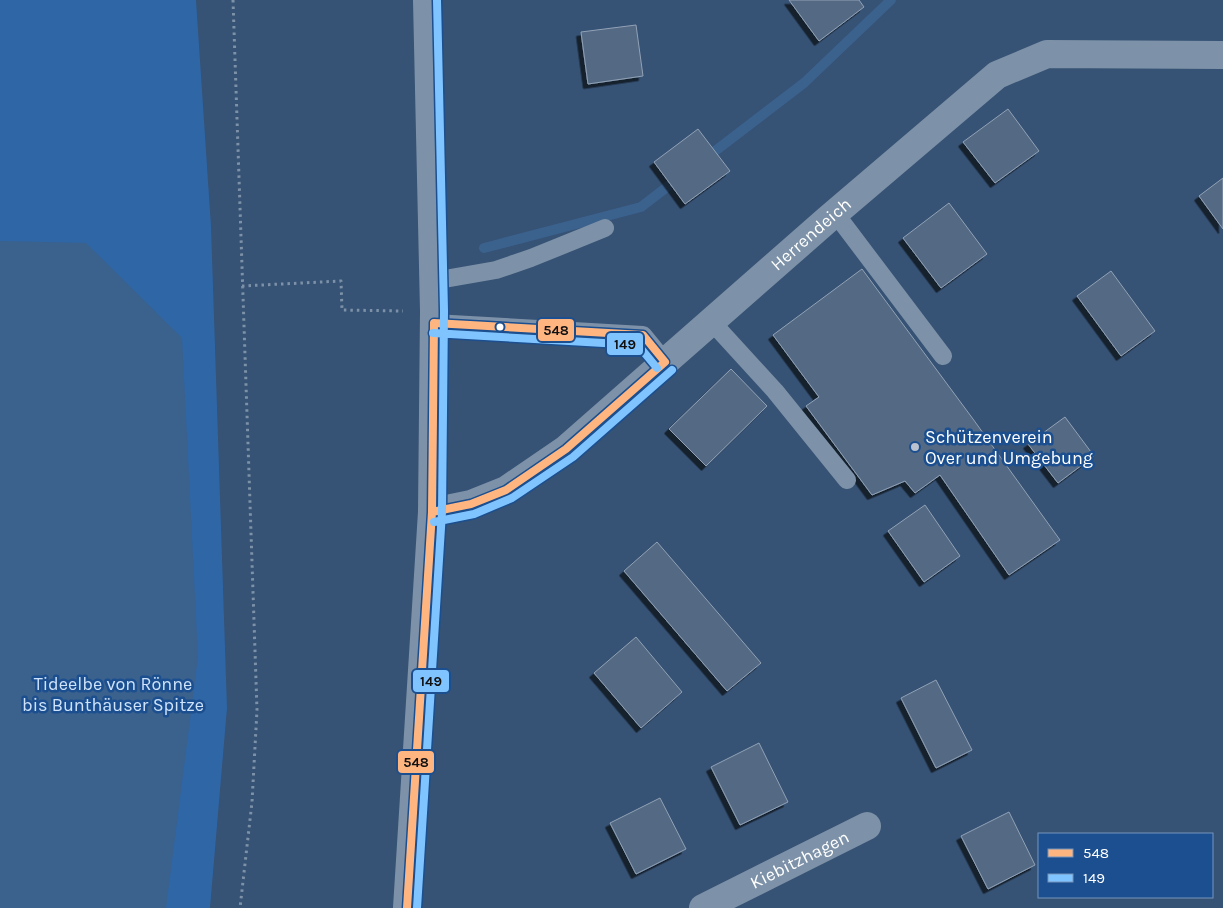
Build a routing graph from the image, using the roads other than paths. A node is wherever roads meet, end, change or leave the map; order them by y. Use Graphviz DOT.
graph roads {
  1 [pos="427,0"];
  2 [pos="1223,55"];
  3 [pos="835,213"];
  4 [pos="605,228"];
  5 [pos="433,281"];
  6 [pos="434,317"];
  7 [pos="712,321"];
  8 [pos="944,356"];
  9 [pos="665,362"];
  10 [pos="847,480"];
  11 [pos="432,512"];
  12 [pos="868,826"];
  13 [pos="407,908"];
  14 [pos="703,908"];
  1 -- 5 [label="street"];
  2 -- 3 [label="street, Herrendeich"];
  3 -- 7 [label="street, Herrendeich"];
  3 -- 8 [label="lane"];
  4 -- 5 [label="lane"];
  5 -- 6 [label="street"];
  6 -- 9 [label="lane"];
  6 -- 11 [label="street"];
  7 -- 9 [label="street, Herrendeich"];
  7 -- 10 [label="lane"];
  9 -- 11 [label="street, Herrendeich"];
  11 -- 13 [label="street"];
  12 -- 14 [label="street, Kiebitzhagen"];
}
